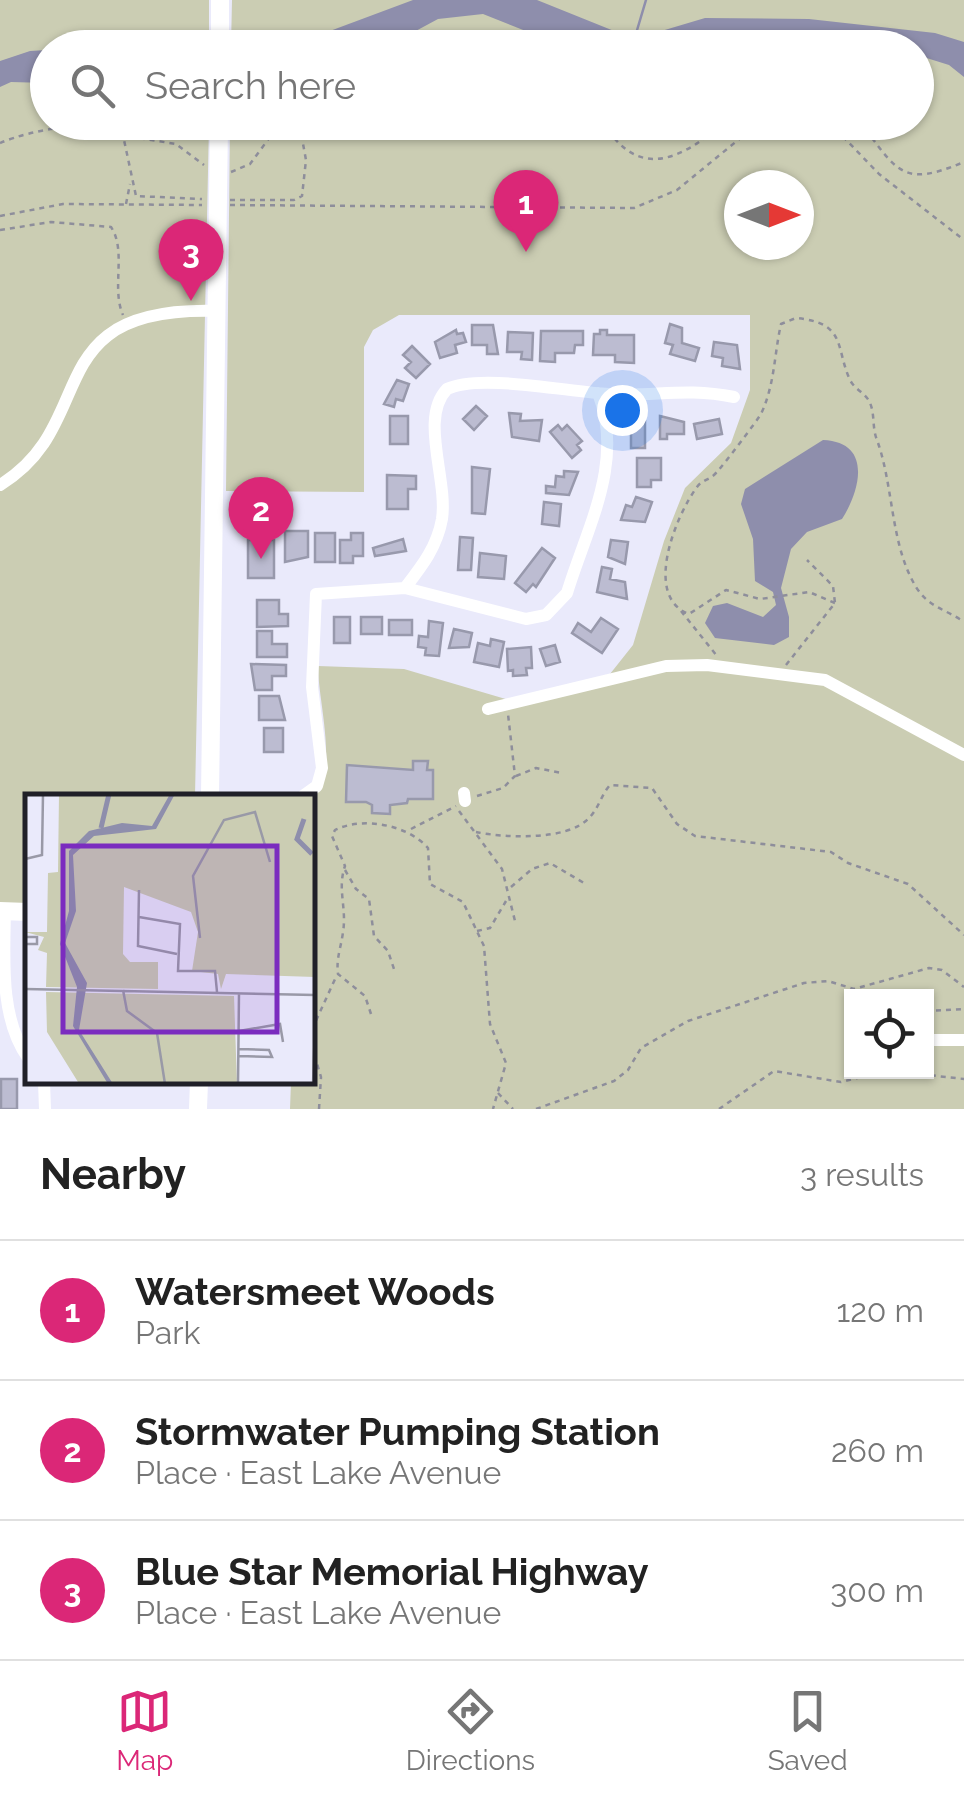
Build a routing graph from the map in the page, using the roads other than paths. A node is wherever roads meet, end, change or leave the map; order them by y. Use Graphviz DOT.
graph roads {
  1 [pos="220,0"];
  2 [pos="220,30"];
  3 [pos="219,140"];
  4 [pos="216,310"];
  5 [pos="598,393"];
  6 [pos="734,397"];
  7 [pos="0,484"];
  8 [pos="406,588"];
  9 [pos="488,709"];
  10 [pos="964,755"];
  11 [pos="210,794"];
  12 [pos="305,794"];
  13 [pos="2,911"];
  14 [pos="934,1040"];
  15 [pos="964,1040"];
  16 [pos="25,1054"];
  17 [pos="44,1084"];
  18 [pos="199,1084"];
  19 [pos="46,1109"];
  20 [pos="198,1109"];
  1 -- 2 [label="main road"];
  3 -- 4 [label="main road"];
  4 -- 7 [label="street"];
  4 -- 11 [label="main road"];
  5 -- 6 [label="street"];
  5 -- 8 [label="street"];
  5 -- 8 [label="street"];
  8 -- 12 [label="street"];
  9 -- 10 [label="street"];
  13 -- 16 [label="street"];
  14 -- 15 [label="street"];
  17 -- 19 [label="street"];
  18 -- 20 [label="main road"];
}
